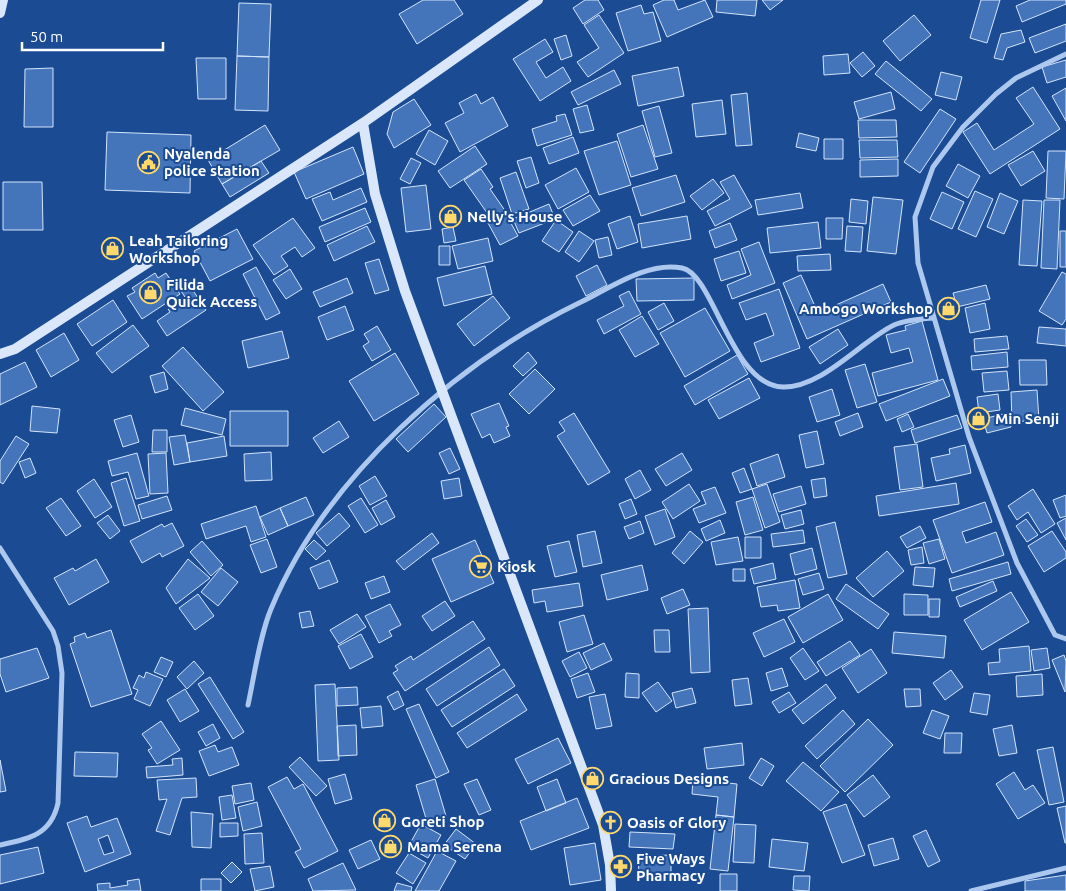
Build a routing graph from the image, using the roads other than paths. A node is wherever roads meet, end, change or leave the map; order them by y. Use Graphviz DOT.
graph roads {
  1 [pos="3,0"];
  2 [pos="538,0"];
  3 [pos="0,12"];
  4 [pos="1066,54"];
  5 [pos="363,123"];
  6 [pos="933,318"];
  7 [pos="0,354"];
  8 [pos="442,390"];
  9 [pos="0,548"];
  10 [pos="1066,639"];
  11 [pos="248,706"];
  12 [pos="0,845"];
  13 [pos="1066,868"];
  14 [pos="611,891"];
  15 [pos="971,891"];
  1 -- 3 [label="street"];
  2 -- 5 [label="street"];
  4 -- 6 [label="street"];
  5 -- 7 [label="street"];
  5 -- 8 [label="street"];
  6 -- 8 [label="street"];
  6 -- 10 [label="street"];
  8 -- 11 [label="street"];
  8 -- 14 [label="street"];
  9 -- 12 [label="street"];
  13 -- 15 [label="street"];
}
